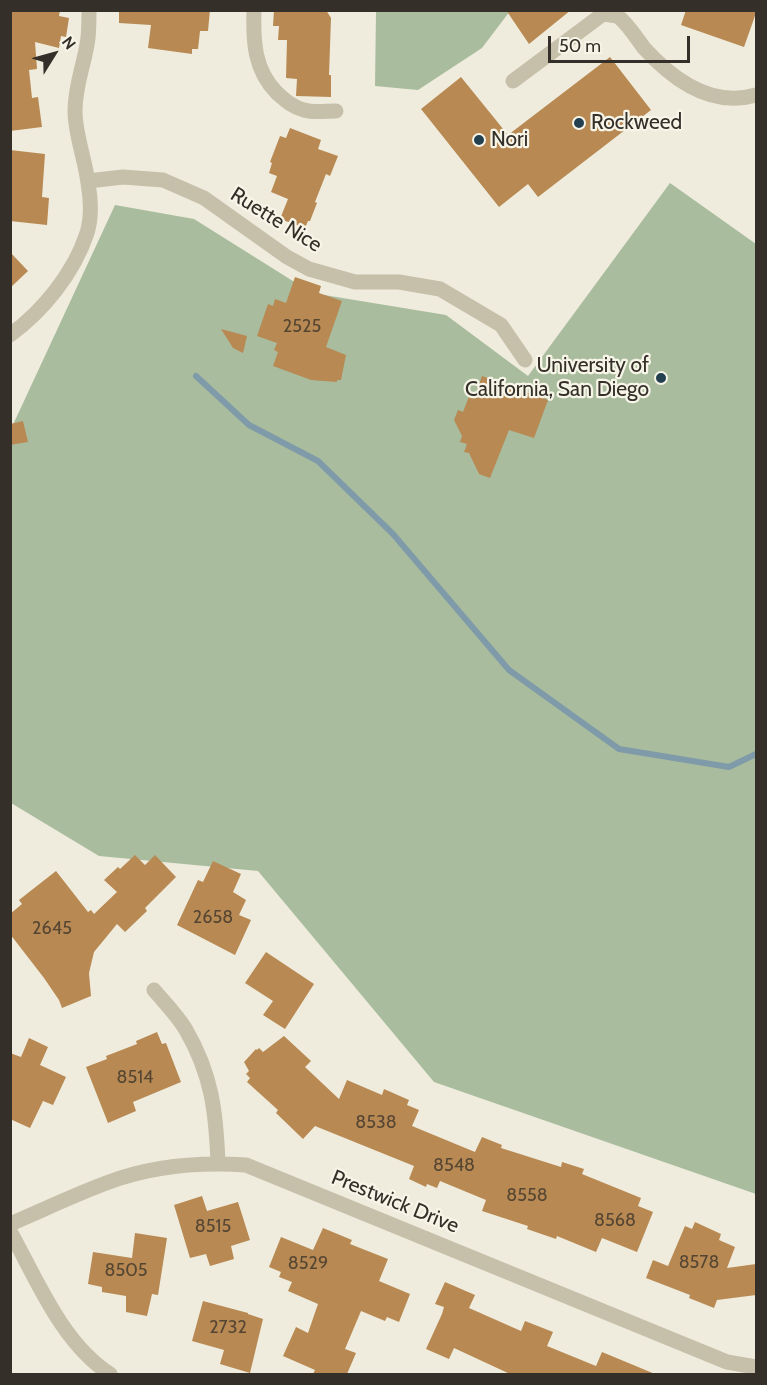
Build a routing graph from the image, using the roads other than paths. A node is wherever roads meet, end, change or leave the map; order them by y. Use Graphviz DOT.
graph roads {
  1 [pos="89,10"];
  2 [pos="254,10"];
  3 [pos="513,81"];
  4 [pos="756,95"];
  5 [pos="336,111"];
  6 [pos="88,181"];
  7 [pos="10,335"];
  8 [pos="525,360"];
  9 [pos="154,990"];
  10 [pos="218,1163"];
  11 [pos="10,1224"];
  12 [pos="10,1231"];
  13 [pos="756,1367"];
  14 [pos="110,1374"];
  1 -- 6 [label="street"];
  2 -- 5 [label="street"];
  3 -- 4 [label="street"];
  6 -- 7 [label="street"];
  6 -- 8 [label="street, Ruette Nice"];
  9 -- 10 [label="street"];
  10 -- 11 [label="street, Prestwick Drive"];
  10 -- 13 [label="street, Prestwick Drive"];
  12 -- 14 [label="street"];
}
